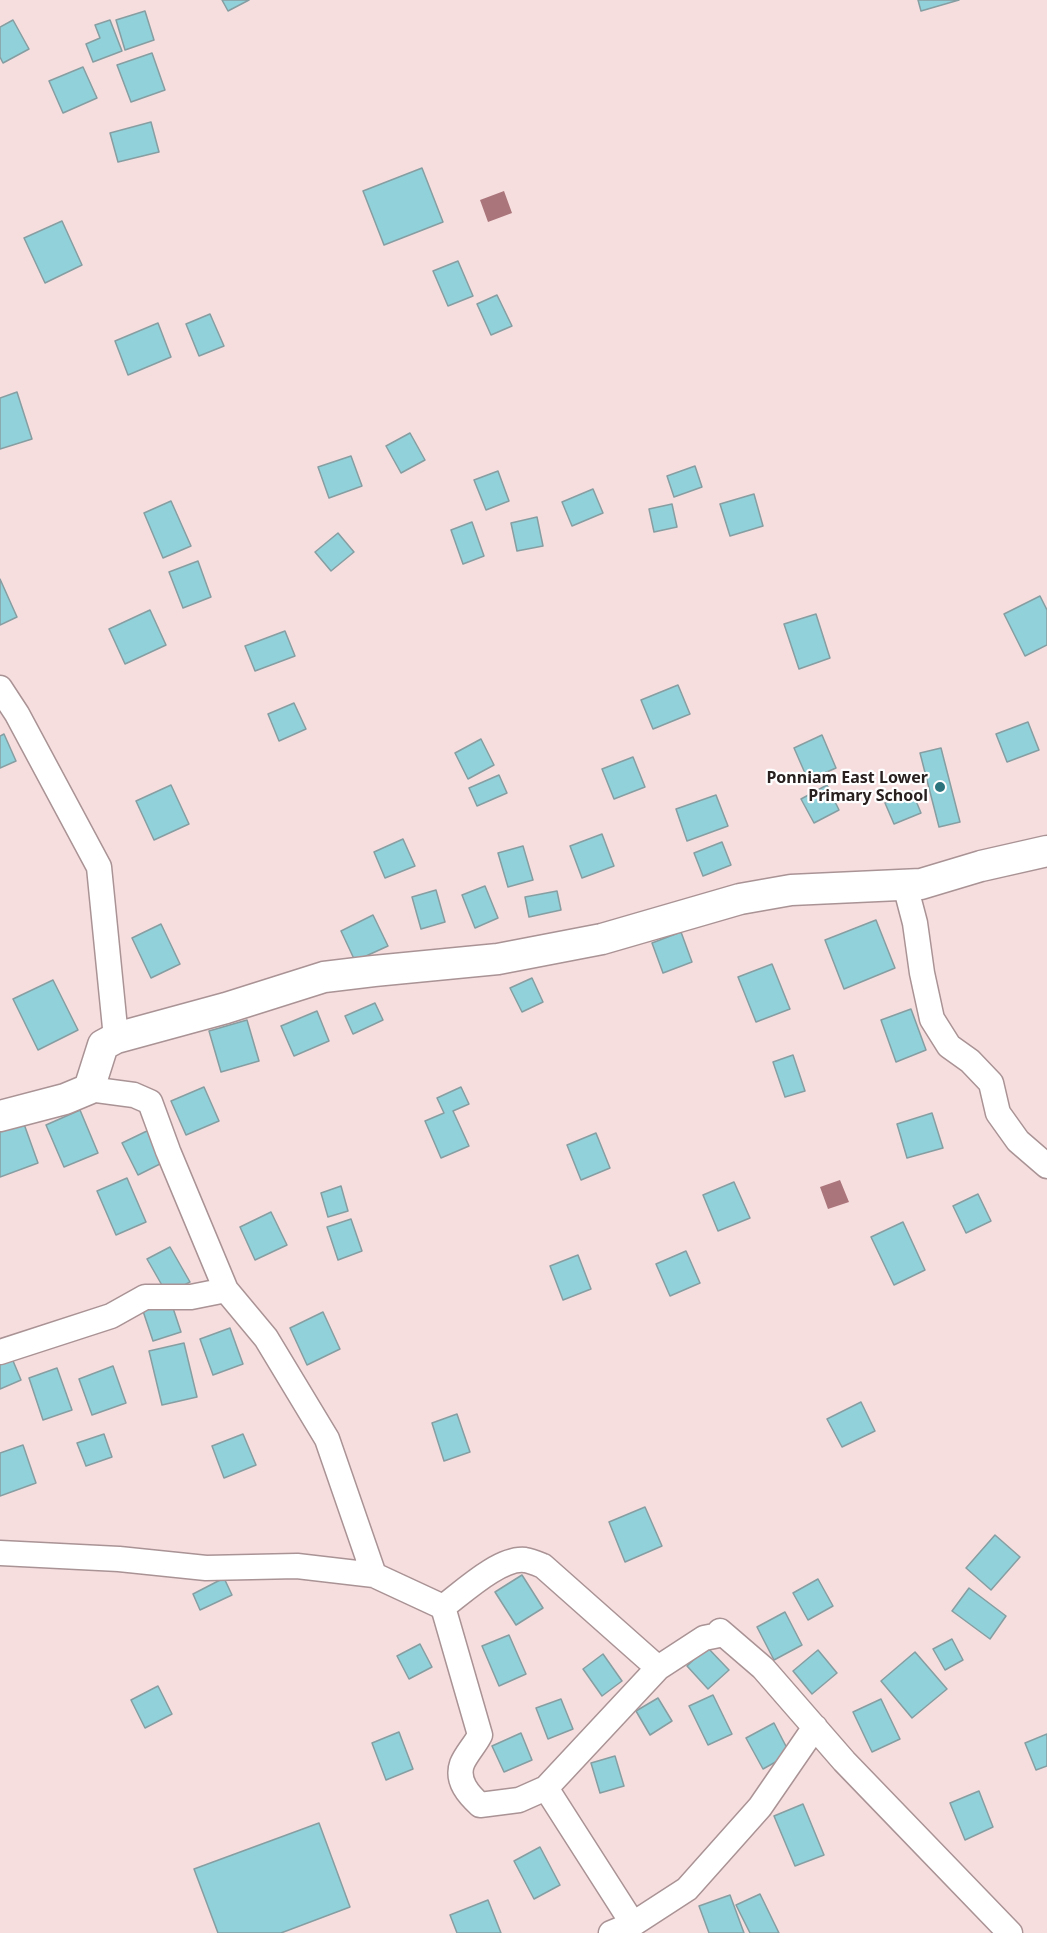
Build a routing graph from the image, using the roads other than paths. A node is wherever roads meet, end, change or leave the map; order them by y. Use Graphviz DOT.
graph roads {
  1 [pos="0,688"];
  2 [pos="1047,851"];
  3 [pos="905,885"];
  4 [pos="116,1038"];
  5 [pos="89,1089"];
  6 [pos="0,1116"];
  7 [pos="1047,1166"];
  8 [pos="226,1290"];
  9 [pos="0,1352"];
  10 [pos="0,1553"];
  11 [pos="374,1575"];
  12 [pos="442,1607"];
  13 [pos="658,1668"];
  14 [pos="815,1727"];
  15 [pos="546,1788"];
  16 [pos="622,1928"];
  17 [pos="1010,1933"];
  1 -- 4 [label="street"];
  2 -- 3 [label="street"];
  3 -- 4 [label="street"];
  3 -- 7 [label="street"];
  4 -- 5 [label="street"];
  5 -- 6 [label="street"];
  5 -- 8 [label="street"];
  8 -- 9 [label="street"];
  8 -- 11 [label="street"];
  10 -- 11 [label="street"];
  11 -- 12 [label="street"];
  12 -- 13 [label="street"];
  12 -- 15 [label="street"];
  13 -- 14 [label="street"];
  13 -- 15 [label="street"];
  14 -- 16 [label="street"];
  14 -- 17 [label="street"];
  15 -- 16 [label="street"];
}
